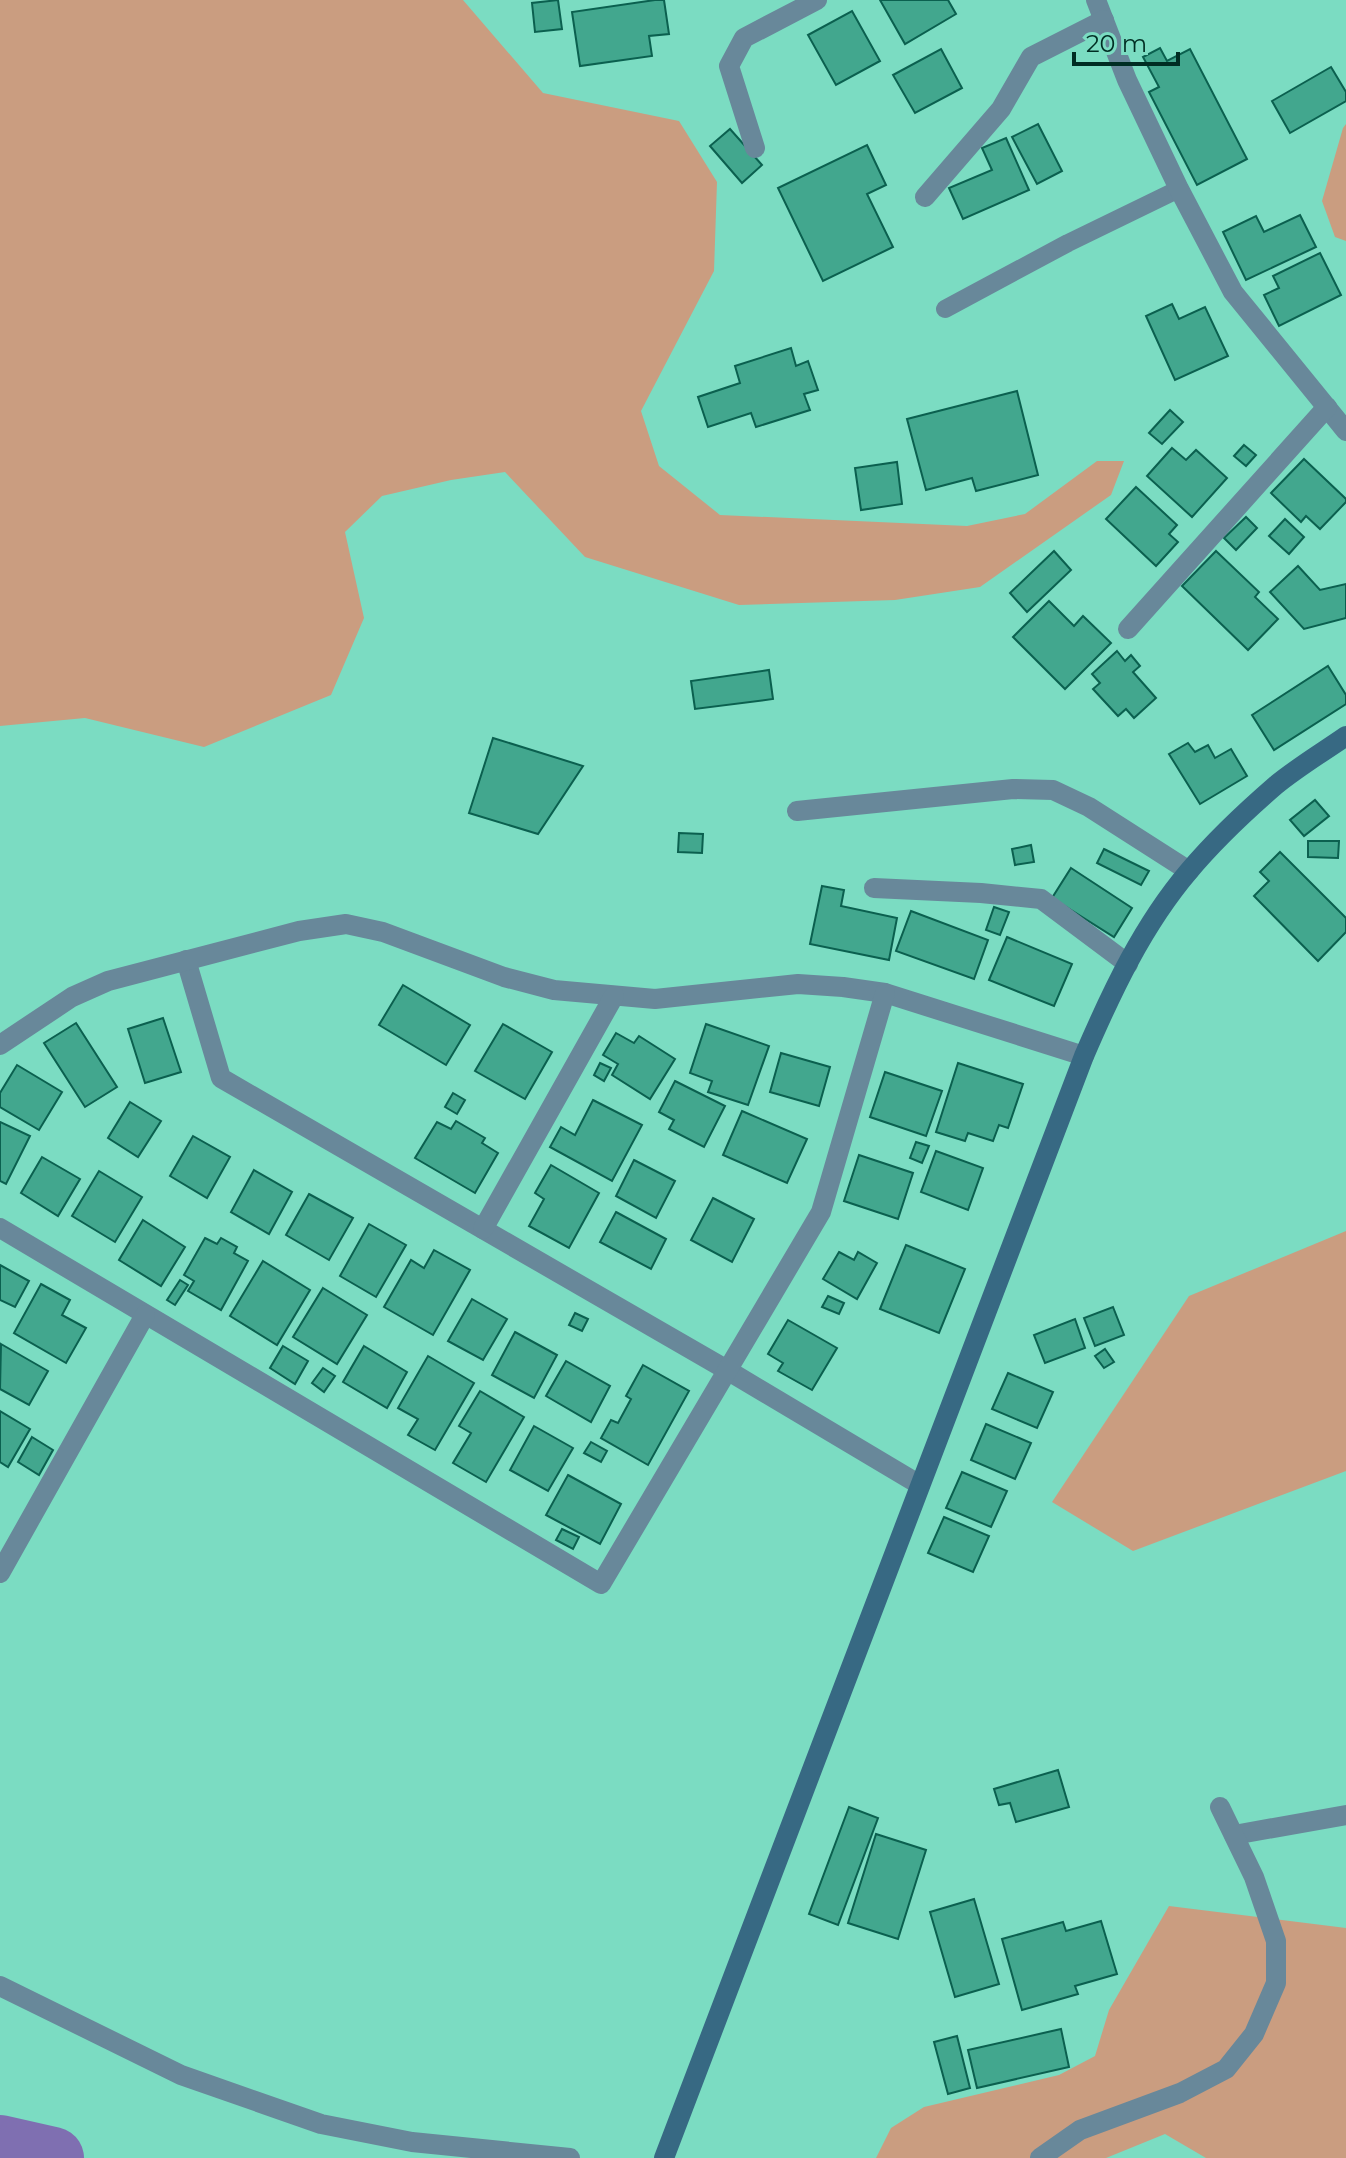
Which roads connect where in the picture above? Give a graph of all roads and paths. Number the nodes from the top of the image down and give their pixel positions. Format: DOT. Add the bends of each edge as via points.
graph roads {
  1 [pos="817,0"];
  2 [pos="1096,0"];
  3 [pos="1104,20"];
  4 [pos="755,148"];
  5 [pos="1179,189"];
  6 [pos="925,197"];
  7 [pos="945,309"];
  8 [pos="1327,407"];
  9 [pos="1346,431"];
  10 [pos="1128,629"];
  11 [pos="1346,736"];
  12 [pos="797,811"];
  13 [pos="1189,871"];
  14 [pos="874,888"];
  15 [pos="186,960"];
  16 [pos="1128,964"];
  17 [pos="885,993"];
  18 [pos="614,996"];
  19 [pos="0,1045"];
  20 [pos="1084,1056"];
  21 [pos="0,1228"];
  22 [pos="483,1229"];
  23 [pos="145,1315"];
  24 [pos="727,1370"];
  25 [pos="920,1485"];
  26 [pos="0,1573"];
  27 [pos="1220,1807"];
  28 [pos="1346,1815"];
  29 [pos="1234,1835"];
  30 [pos="0,1986"];
  31 [pos="570,2158"];
  32 [pos="664,2158"];
  33 [pos="1040,2158"];
  1 -- 4 [label="street" via="744,38 729,66"];
  2 -- 3 [label="street"];
  3 -- 5 [label="street"];
  3 -- 6 [label="street" via="1031,57 1001,109"];
  5 -- 7 [label="lane"];
  5 -- 8 [label="street" via="1233,292"];
  8 -- 9 [label="street"];
  8 -- 10 [label="street"];
  11 -- 13 [label="street" via="1278,784"];
  12 -- 13 [label="street" via="1013,789 1053,790"];
  13 -- 16 [label="street"];
  14 -- 16 [label="street" via="1041,899"];
  15 -- 18 [label="street" via="346,924 383,932 504,977 554,990"];
  15 -- 19 [label="street" via="108,981 72,997"];
  15 -- 22 [label="street" via="221,1078"];
  16 -- 20 [label="street"];
  17 -- 18 [label="street" via="798,984 655,999"];
  17 -- 20 [label="street"];
  17 -- 24 [label="street" via="821,1212"];
  18 -- 22 [label="street"];
  20 -- 25 [label="street"];
  21 -- 23 [label="street"];
  22 -- 24 [label="street"];
  23 -- 24 [label="street" via="601,1584"];
  23 -- 26 [label="street"];
  24 -- 25 [label="street"];
  25 -- 32 [label="street"];
  27 -- 29 [label="street"];
  28 -- 29 [label="street"];
  29 -- 33 [label="street" via="1276,1941 1276,1983 1254,2034 1226,2069 1180,2093 1080,2130"];
  30 -- 31 [label="street" via="181,2075 321,2124 412,2142"];
}
